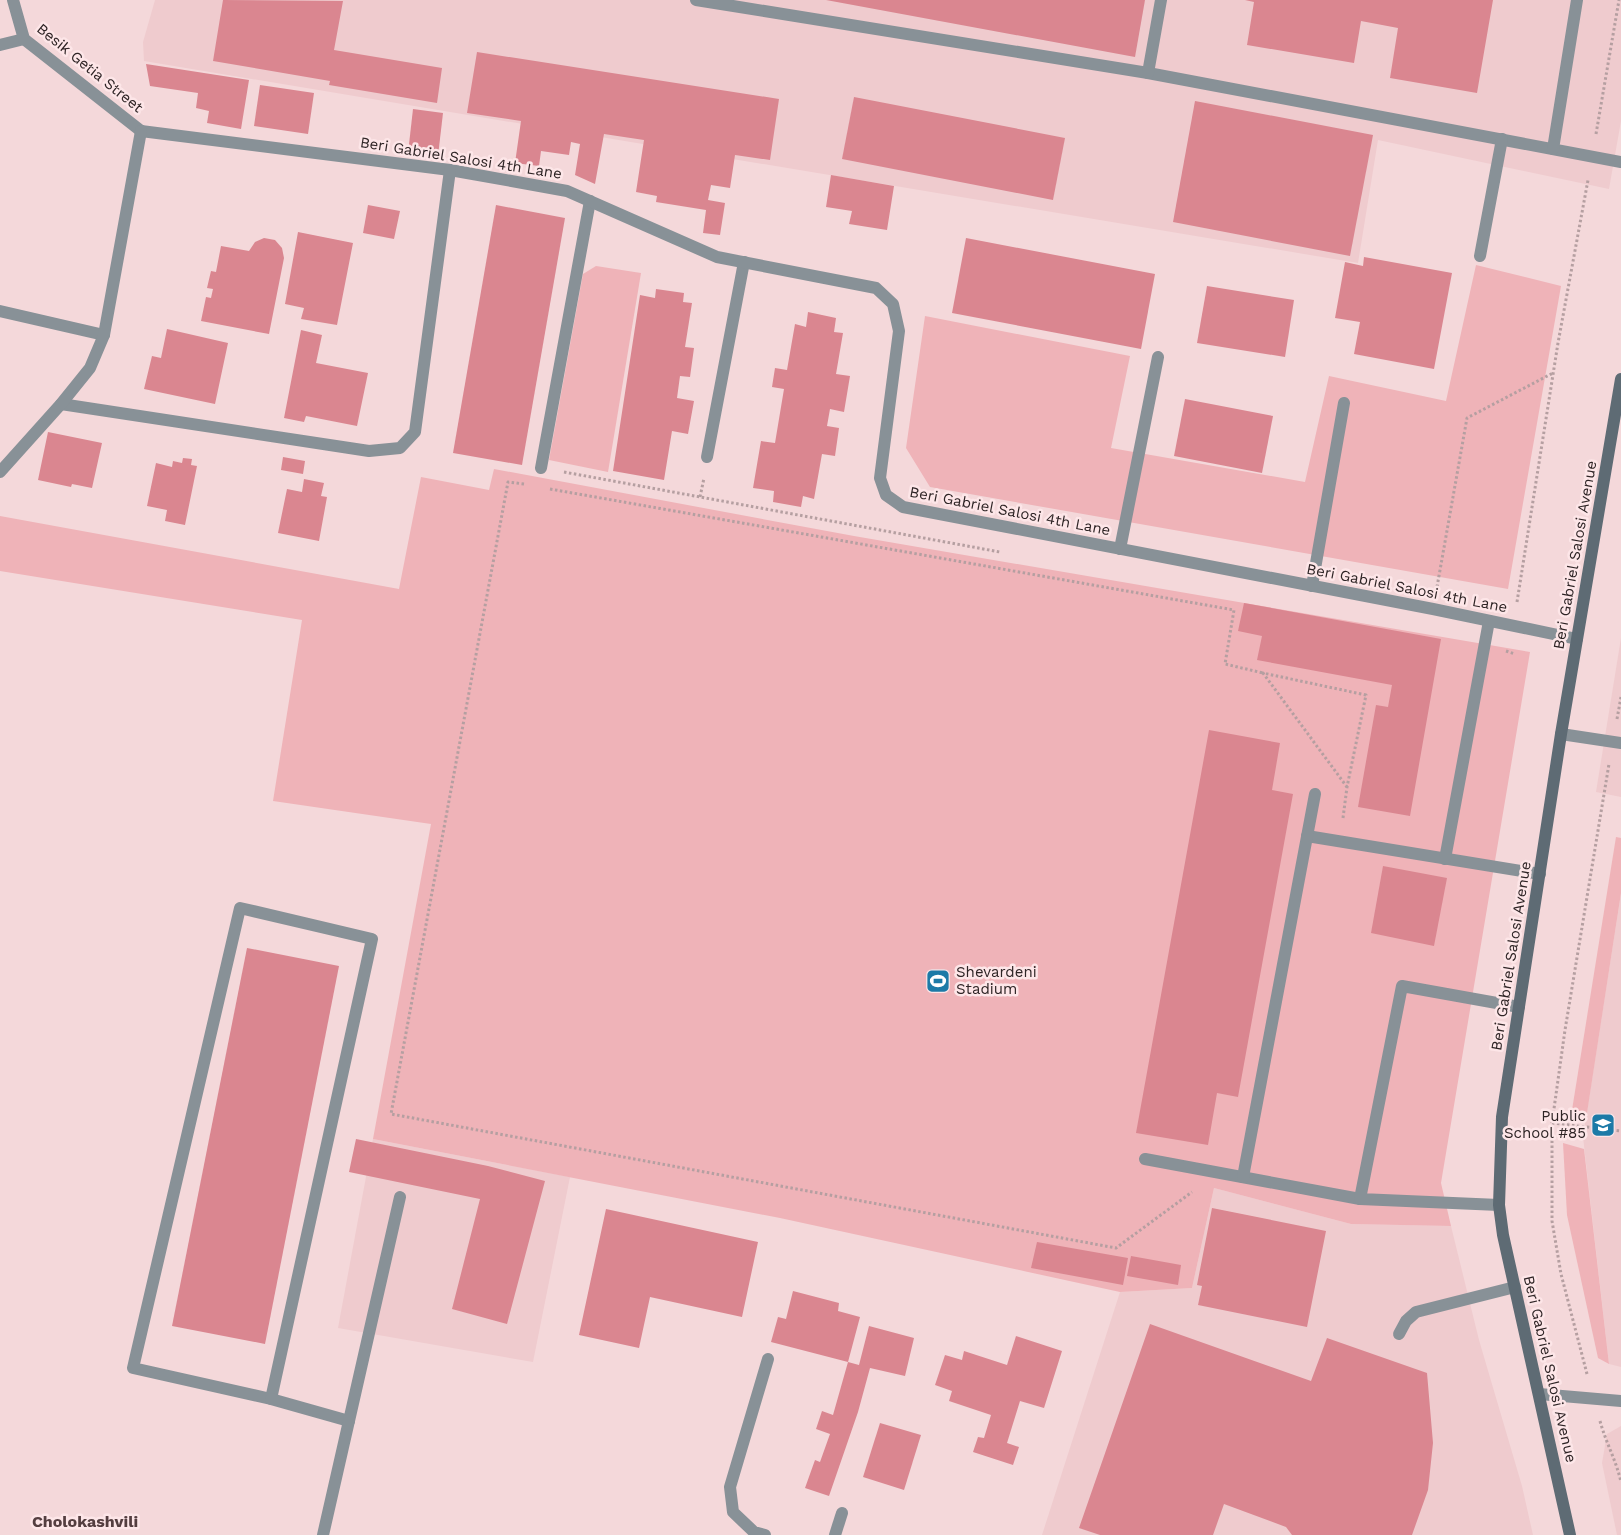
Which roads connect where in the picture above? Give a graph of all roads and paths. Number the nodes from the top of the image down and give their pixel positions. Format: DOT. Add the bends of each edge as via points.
graph roads {
  1 [pos="13,0"];
  2 [pos="696,0"];
  3 [pos="1161,0"];
  4 [pos="1578,0"];
  5 [pos="1618,0"];
  6 [pos="24,39"];
  7 [pos="0,45"];
  8 [pos="1148,73"];
  9 [pos="140,131"];
  10 [pos="1502,140"];
  11 [pos="1553,149"];
  12 [pos="1592,156"];
  13 [pos="1621,162"];
  14 [pos="450,170"];
  15 [pos="590,201"];
  16 [pos="1480,256"];
  17 [pos="744,262"];
  18 [pos="0,311"];
  19 [pos="104,335"];
  20 [pos="1158,357"];
  21 [pos="1553,373"];
  22 [pos="1621,379"];
  23 [pos="1344,403"];
  24 [pos="61,404"];
  25 [pos="707,457"];
  26 [pos="541,468"];
  27 [pos="0,472"];
  28 [pos="528,485"];
  29 [pos="548,488"];
  30 [pos="1120,549"];
  31 [pos="1312,586"];
  32 [pos="1517,603"];
  33 [pos="1433,610"];
  34 [pos="1489,621"];
  35 [pos="1577,639"];
  36 [pos="1262,673"];
  37 [pos="1621,697"];
  38 [pos="1561,734"];
  39 [pos="1617,742"];
  40 [pos="1347,787"];
  41 [pos="1315,794"];
  42 [pos="1307,836"];
  43 [pos="1339,842"];
  44 [pos="1445,859"];
  45 [pos="1540,874"];
  46 [pos="1519,1007"];
  47 [pos="1552,1123"];
  48 [pos="1621,1131"];
  49 [pos="1145,1159"];
  50 [pos="1218,1173"];
  51 [pos="1242,1177"];
  52 [pos="400,1197"];
  53 [pos="1360,1199"];
  54 [pos="1499,1205"];
  55 [pos="1515,1287"];
  56 [pos="1399,1334"];
  57 [pos="768,1358"];
  58 [pos="1539,1394"];
  59 [pos="271,1399"];
  60 [pos="1594,1399"];
  61 [pos="1621,1402"];
  62 [pos="349,1421"];
  63 [pos="1621,1482"];
  64 [pos="842,1513"];
  65 [pos="838,1534"];
  66 [pos="323,1535"];
  67 [pos="765,1535"];
  68 [pos="1570,1535"];
  1 -- 6 [label="street, Besik Getia Street"];
  2 -- 8 [label="street"];
  3 -- 8 [label="street"];
  4 -- 11 [label="street"];
  5 -- 12 [label="path"];
  6 -- 7 [label="street"];
  6 -- 9 [label="street, Besik Getia Street"];
  8 -- 10 [label="street"];
  9 -- 14 [label="street, Beri Gabriel Salosi 4th Lane"];
  9 -- 19 [label="street"];
  10 -- 11 [label="street"];
  10 -- 16 [label="street"];
  11 -- 12 [label="street"];
  12 -- 13 [label="street"];
  12 -- 21 [label="path"];
  14 -- 15 [label="street, Beri Gabriel Salosi 4th Lane" via="566,191"];
  14 -- 24 [label="street" via="415,432 400,448 369,451"];
  15 -- 17 [label="street, Beri Gabriel Salosi 4th Lane" via="717,257"];
  15 -- 26 [label="street"];
  17 -- 25 [label="street"];
  17 -- 30 [label="street, Beri Gabriel Salosi 4th Lane" via="876,288 893,304 899,332 880,478 886,495 903,507"];
  18 -- 19 [label="street"];
  19 -- 24 [label="street" via="90,368"];
  20 -- 30 [label="street"];
  21 -- 32 [label="path"];
  21 -- 33 [label="path" via="1467,418"];
  22 -- 35 [label="main road, Beri Gabriel Salosi Avenue"];
  23 -- 31 [label="street"];
  24 -- 27 [label="street"];
  28 -- 50 [label="path" via="508,482 391,1114 1116,1248"];
  29 -- 36 [label="path" via="1234,610 1225,664"];
  30 -- 31 [label="street, Beri Gabriel Salosi 4th Lane"];
  31 -- 33 [label="street, Beri Gabriel Salosi 4th Lane"];
  33 -- 34 [label="street, Beri Gabriel Salosi 4th Lane"];
  34 -- 35 [label="street, Beri Gabriel Salosi 4th Lane"];
  34 -- 44 [label="street"];
  35 -- 38 [label="main road, Beri Gabriel Salosi Avenue"];
  36 -- 40 [label="path"];
  36 -- 40 [label="path" via="1366,695"];
  37 -- 39 [label="path"];
  38 -- 39 [label="street"];
  38 -- 45 [label="main road, Beri Gabriel Salosi Avenue"];
  39 -- 47 [label="path" via="1565,1030"];
  40 -- 43 [label="path"];
  41 -- 42 [label="street"];
  42 -- 43 [label="street"];
  42 -- 51 [label="street"];
  43 -- 44 [label="street"];
  44 -- 45 [label="street"];
  45 -- 46 [label="main road, Beri Gabriel Salosi Avenue"];
  46 -- 53 [label="street" via="1402,986"];
  46 -- 54 [label="main road, Beri Gabriel Salosi Avenue" via="1502,1116"];
  47 -- 48 [label="path"];
  47 -- 60 [label="path" via="1552,1221 1561,1274"];
  49 -- 50 [label="street"];
  50 -- 51 [label="street"];
  51 -- 53 [label="street"];
  52 -- 62 [label="street"];
  53 -- 54 [label="street"];
  54 -- 55 [label="main road, Beri Gabriel Salosi Avenue"];
  55 -- 56 [label="street" via="1416,1312"];
  55 -- 58 [label="main road, Beri Gabriel Salosi Avenue"];
  57 -- 67 [label="street" via="730,1487 733,1512 754,1532"];
  58 -- 60 [label="street"];
  58 -- 68 [label="main road, Beri Gabriel Salosi Avenue"];
  59 -- 59 [label="street" via="133,1368 240,908 372,939"];
  59 -- 62 [label="street"];
  60 -- 61 [label="street"];
  60 -- 63 [label="path"];
  62 -- 66 [label="street"];
  64 -- 65 [label="street"];
}
